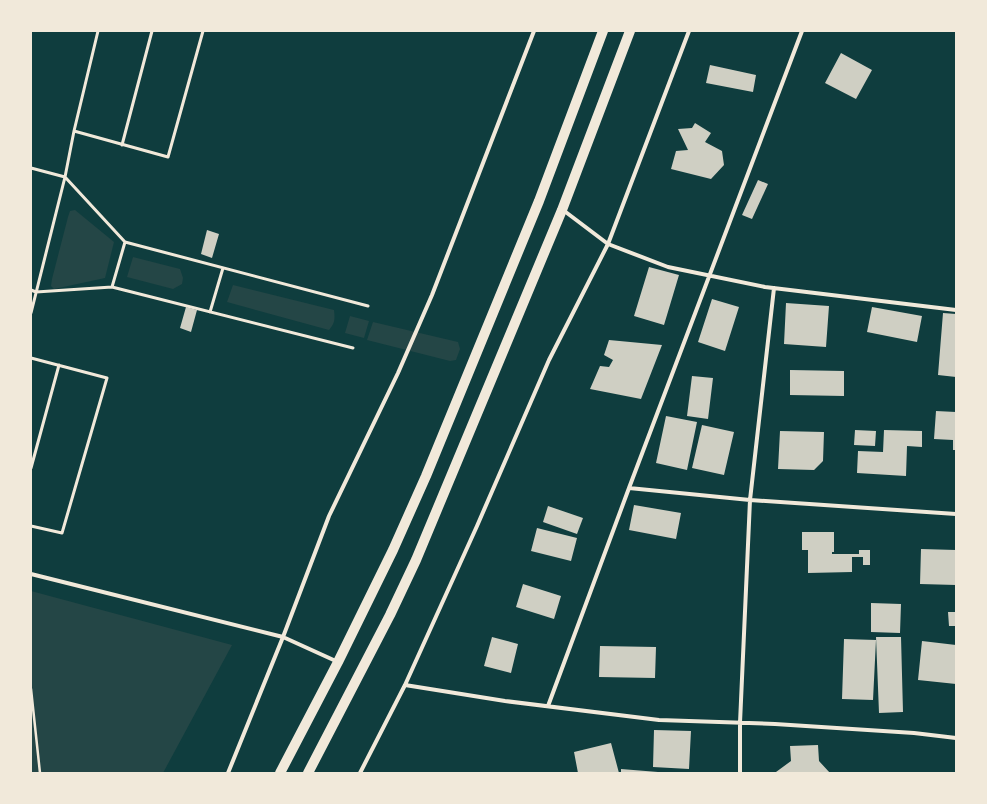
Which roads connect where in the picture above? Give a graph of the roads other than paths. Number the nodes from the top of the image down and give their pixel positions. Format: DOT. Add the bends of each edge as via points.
graph roads {
  1 [pos="98,31"];
  2 [pos="152,31"];
  3 [pos="203,31"];
  4 [pos="534,31"];
  5 [pos="603,31"];
  6 [pos="630,31"];
  7 [pos="689,31"];
  8 [pos="802,31"];
  9 [pos="74,131"];
  10 [pos="122,145"];
  11 [pos="31,168"];
  12 [pos="66,177"];
  13 [pos="562,210"];
  14 [pos="124,242"];
  15 [pos="608,244"];
  16 [pos="223,268"];
  17 [pos="709,276"];
  18 [pos="112,287"];
  19 [pos="774,288"];
  20 [pos="31,290"];
  21 [pos="36,292"];
  22 [pos="368,306"];
  23 [pos="956,310"];
  24 [pos="210,312"];
  25 [pos="31,313"];
  26 [pos="353,348"];
  27 [pos="31,358"];
  28 [pos="59,365"];
  29 [pos="31,468"];
  30 [pos="629,488"];
  31 [pos="750,500"];
  32 [pos="956,514"];
  33 [pos="31,526"];
  34 [pos="31,574"];
  35 [pos="283,636"];
  36 [pos="338,662"];
  37 [pos="405,685"];
  38 [pos="548,706"];
  39 [pos="740,723"];
  40 [pos="956,738"];
  41 [pos="228,773"];
  42 [pos="280,773"];
  43 [pos="308,773"];
  44 [pos="360,773"];
  45 [pos="740,773"];
  1 -- 9 [label="lane"];
  2 -- 10 [label="lane"];
  3 -- 10 [label="lane" via="168,157"];
  4 -- 35 [label="street" via="432,295 329,516"];
  5 -- 36 [label="main road" via="539,201 426,476"];
  6 -- 13 [label="main road"];
  7 -- 15 [label="street"];
  8 -- 17 [label="street"];
  9 -- 10 [label="lane"];
  9 -- 12 [label="lane"];
  11 -- 12 [label="lane"];
  12 -- 14 [label="lane"];
  12 -- 21 [label="lane"];
  13 -- 15 [label="street"];
  13 -- 43 [label="main road" via="416,560"];
  14 -- 16 [label="lane"];
  14 -- 18 [label="lane"];
  15 -- 17 [label="street" via="668,267"];
  15 -- 37 [label="street" via="549,360"];
  16 -- 22 [label="lane"];
  16 -- 24 [label="lane"];
  17 -- 19 [label="street"];
  17 -- 30 [label="street"];
  18 -- 21 [label="lane"];
  18 -- 24 [label="lane"];
  19 -- 23 [label="street"];
  19 -- 31 [label="street"];
  20 -- 21 [label="lane"];
  21 -- 25 [label="lane"];
  24 -- 26 [label="lane"];
  27 -- 28 [label="lane"];
  28 -- 29 [label="lane"];
  28 -- 33 [label="lane" via="107,378 62,533"];
  30 -- 31 [label="street"];
  30 -- 38 [label="street"];
  31 -- 32 [label="street"];
  31 -- 39 [label="street"];
  34 -- 35 [label="street"];
  35 -- 36 [label="street"];
  35 -- 41 [label="street"];
  36 -- 42 [label="main road"];
  37 -- 38 [label="street"];
  37 -- 44 [label="street"];
  38 -- 39 [label="street" via="659,720"];
  39 -- 40 [label="street" via="914,733"];
  39 -- 45 [label="street"];
}
